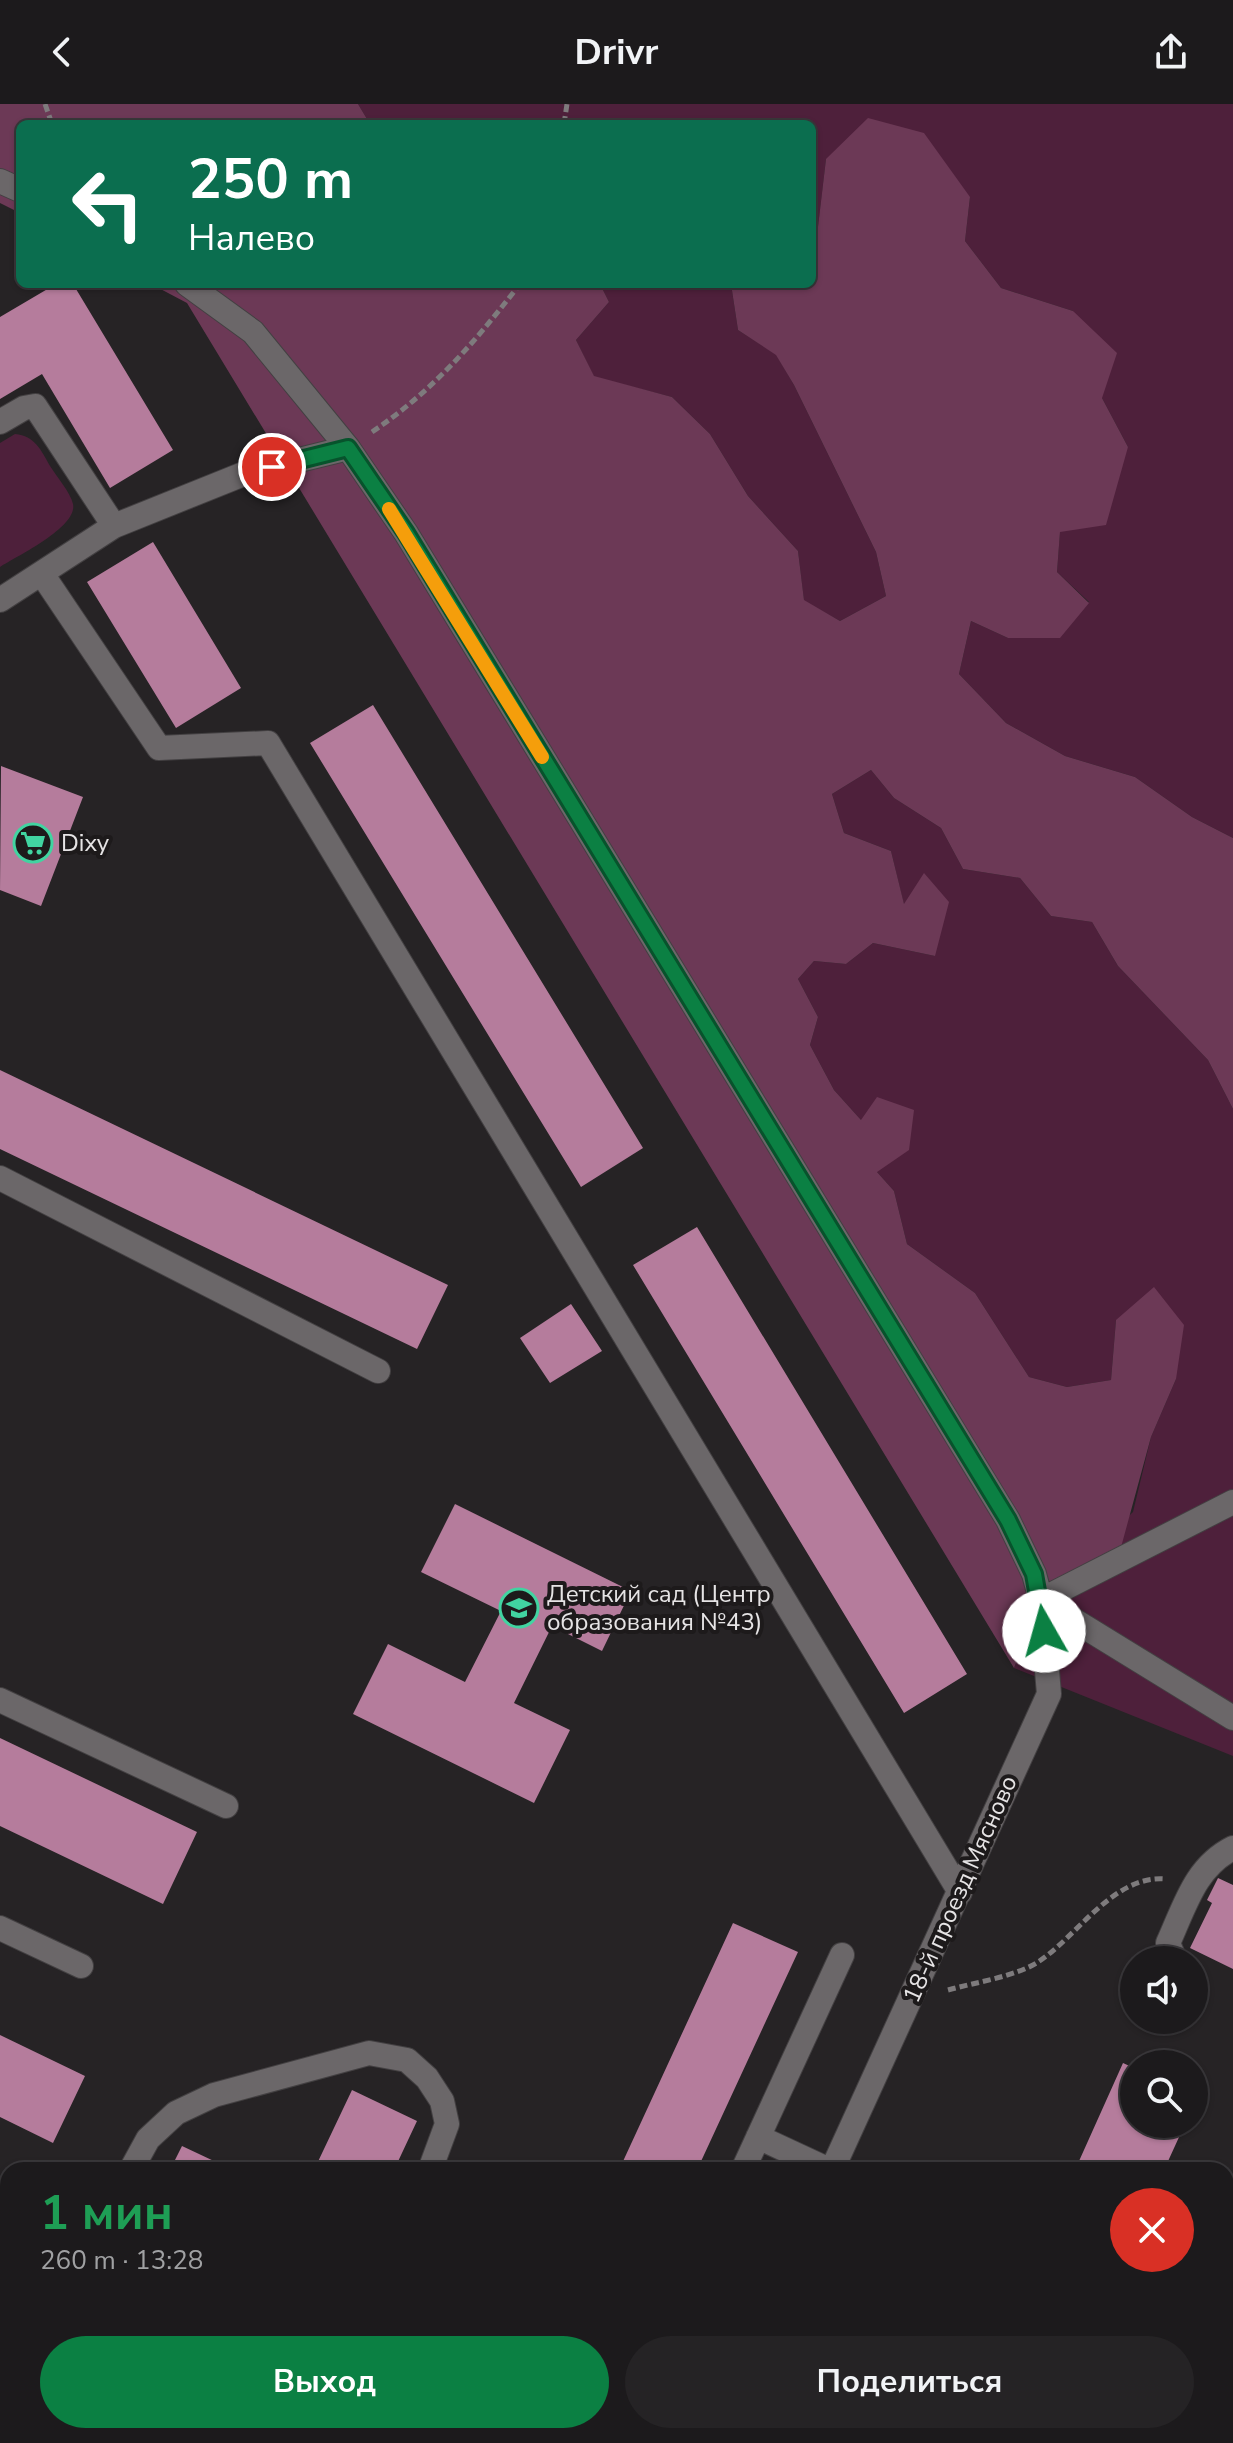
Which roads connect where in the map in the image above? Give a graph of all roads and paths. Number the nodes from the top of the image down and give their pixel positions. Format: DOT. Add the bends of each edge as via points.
graph roads {
  1 [pos="192,288"];
  2 [pos="517,288"];
  3 [pos="0,422"];
  4 [pos="348,448"];
  5 [pos="114,526"];
  6 [pos="42,574"];
  7 [pos="0,600"];
  8 [pos="0,1178"];
  9 [pos="378,1371"];
  10 [pos="1233,1502"];
  11 [pos="1041,1600"];
  12 [pos="0,1700"];
  13 [pos="1233,1718"];
  14 [pos="226,1806"];
  15 [pos="1233,1848"];
  16 [pos="1193,1887"];
  17 [pos="960,1892"];
  18 [pos="0,1928"];
  19 [pos="1169,1946"];
  20 [pos="842,1955"];
  21 [pos="81,1966"];
  22 [pos="909,2002"];
  23 [pos="758,2137"];
  24 [pos="134,2162"];
  25 [pos="433,2162"];
  26 [pos="747,2162"];
  27 [pos="813,2162"];
  28 [pos="835,2162"];
  1 -- 4 [label="street, 18-й проезд Мясново" via="253,332"];
  2 -- 4 [label="path" via="468,351 415,404"];
  3 -- 5 [label="street" via="35,406 44,414"];
  4 -- 5 [label="street" via="246,473"];
  4 -- 11 [label="street, 18-й проезд Мясново" via="406,533 1008,1520"];
  5 -- 6 [label="street"];
  6 -- 7 [label="street"];
  6 -- 17 [label="street" via="159,748 268,743"];
  8 -- 9 [label="street"];
  10 -- 11 [label="street"];
  11 -- 13 [label="street"];
  11 -- 17 [label="street, 18-й проезд Мясново" via="1049,1694"];
  12 -- 14 [label="street"];
  15 -- 16 [label="street" via="1212,1859"];
  16 -- 19 [label="street"];
  16 -- 22 [label="path" via="1175,1879 1139,1882 1120,1892 1036,1964"];
  17 -- 22 [label="street, 18-й проезд Мясново"];
  18 -- 21 [label="street"];
  20 -- 23 [label="street"];
  22 -- 28 [label="street, 18-й проезд Мясново"];
  23 -- 26 [label="street"];
  23 -- 27 [label="street"];
  24 -- 25 [label="street" via="148,2139 176,2113 214,2095 369,2053 407,2060 442,2101 447,2124"];
}
